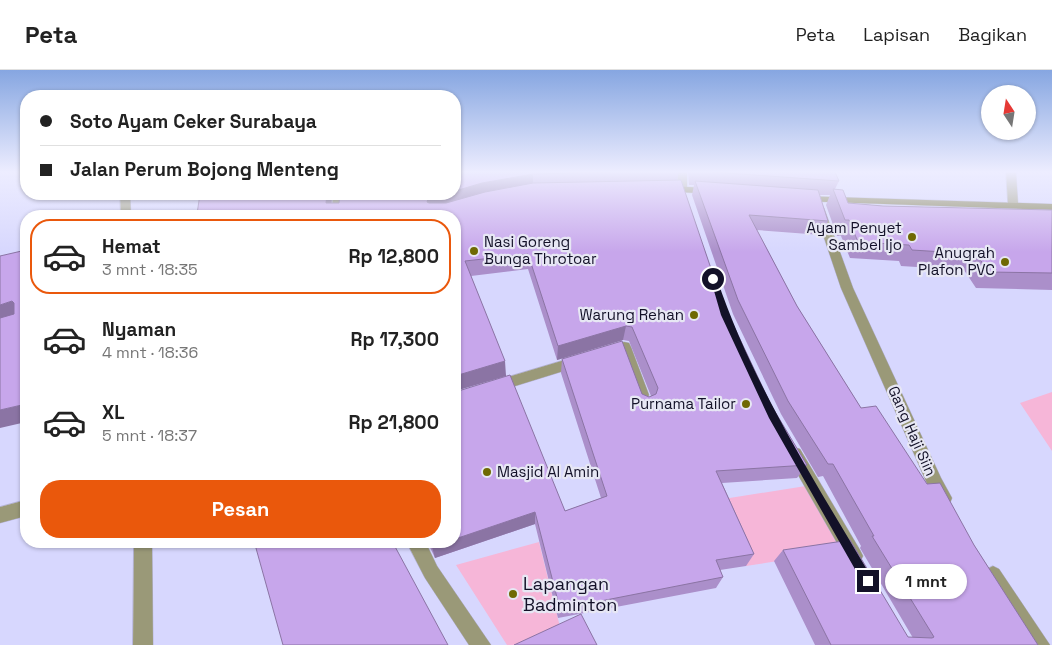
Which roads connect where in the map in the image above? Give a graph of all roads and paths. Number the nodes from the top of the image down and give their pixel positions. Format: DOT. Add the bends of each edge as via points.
graph roads {
  1 [pos="686,199"];
  2 [pos="800,199"];
  3 [pos="1013,199"];
  4 [pos="817,200"];
  5 [pos="1013,204"];
  6 [pos="689,206"];
  7 [pos="1052,206"];
  8 [pos="483,390"];
  9 [pos="645,403"];
  10 [pos="788,443"];
  11 [pos="950,508"];
  12 [pos="20,510"];
  13 [pos="0,515"];
  14 [pos="143,548"];
  15 [pos="419,548"];
  16 [pos="859,565"];
  17 [pos="986,565"];
  18 [pos="144,645"];
  19 [pos="481,645"];
  20 [pos="1040,645"];
  1 -- 6 [label="street"];
  2 -- 4 [label="main road"];
  3 -- 5 [label="street"];
  4 -- 5 [label="main road"];
  4 -- 11 [label="street, Gang Haji Siin" via="847,288 935,483"];
  5 -- 7 [label="main road"];
  8 -- 9 [label="street" via="624,346"];
  10 -- 16 [label="street"];
  12 -- 13 [label="street"];
  14 -- 18 [label="street"];
  15 -- 19 [label="street"];
  17 -- 20 [label="street"];
}
